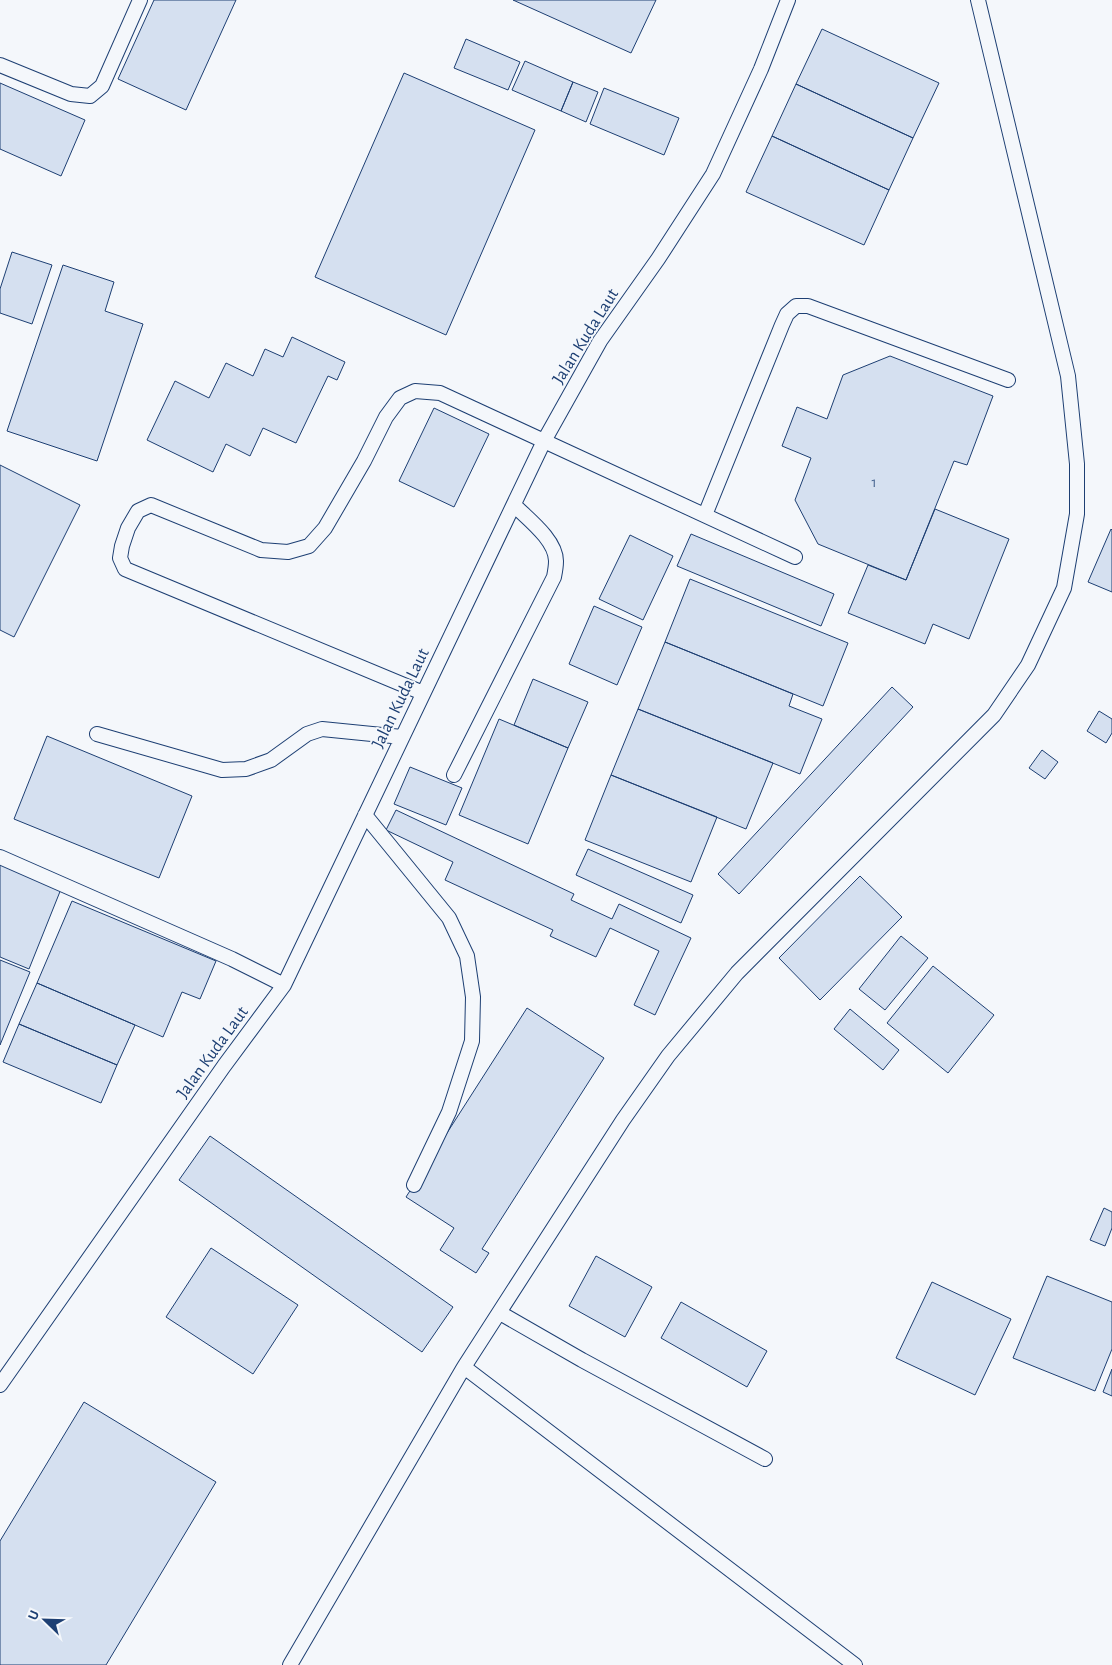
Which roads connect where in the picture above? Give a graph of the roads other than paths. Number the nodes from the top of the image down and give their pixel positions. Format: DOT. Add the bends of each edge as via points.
graph roads {
  1 [pos="140,0"];
  2 [pos="788,0"];
  3 [pos="978,0"];
  4 [pos="0,64"];
  5 [pos="1008,380"];
  6 [pos="544,441"];
  7 [pos="514,505"];
  8 [pos="705,515"];
  9 [pos="795,557"];
  10 [pos="423,693"];
  11 [pos="98,734"];
  12 [pos="402,737"];
  13 [pos="454,775"];
  14 [pos="365,815"];
  15 [pos="0,857"];
  16 [pos="284,985"];
  17 [pos="414,1185"];
  18 [pos="500,1313"];
  19 [pos="464,1367"];
  20 [pos="0,1385"];
  21 [pos="764,1459"];
  22 [pos="290,1665"];
  23 [pos="854,1665"];
  1 -- 4 [label="lane" via="102,86 90,96 71,94"];
  2 -- 6 [label="lane, Jalan Kuda Laut" via="761,69 713,174 600,341"];
  3 -- 18 [label="lane" via="1068,376 1077,464 1077,514 1064,588 1028,666 994,715 737,973 668,1056 623,1120"];
  5 -- 8 [label="lane" via="808,306 796,306 786,314"];
  6 -- 7 [label="lane, Jalan Kuda Laut"];
  6 -- 8 [label="lane"];
  6 -- 10 [label="lane" via="440,393 414,391 400,398 386,417 325,528 309,546 288,552 261,550 151,505 138,511 128,528 120,558 124,569"];
  7 -- 10 [label="lane, Jalan Kuda Laut"];
  7 -- 13 [label="lane" via="550,542 556,561 554,577"];
  8 -- 9 [label="lane"];
  10 -- 12 [label="lane, Jalan Kuda Laut"];
  11 -- 12 [label="lane" via="222,770 246,769 271,760 307,734 322,729"];
  12 -- 14 [label="lane, Jalan Kuda Laut"];
  14 -- 16 [label="lane, Jalan Kuda Laut"];
  14 -- 17 [label="lane" via="450,918 467,956 473,997 472,1041 450,1112"];
  15 -- 16 [label="lane"];
  16 -- 20 [label="lane, Jalan Kuda Laut"];
  18 -- 19 [label="lane"];
  18 -- 21 [label="lane"];
  19 -- 22 [label="lane"];
  19 -- 23 [label="lane"];
}
